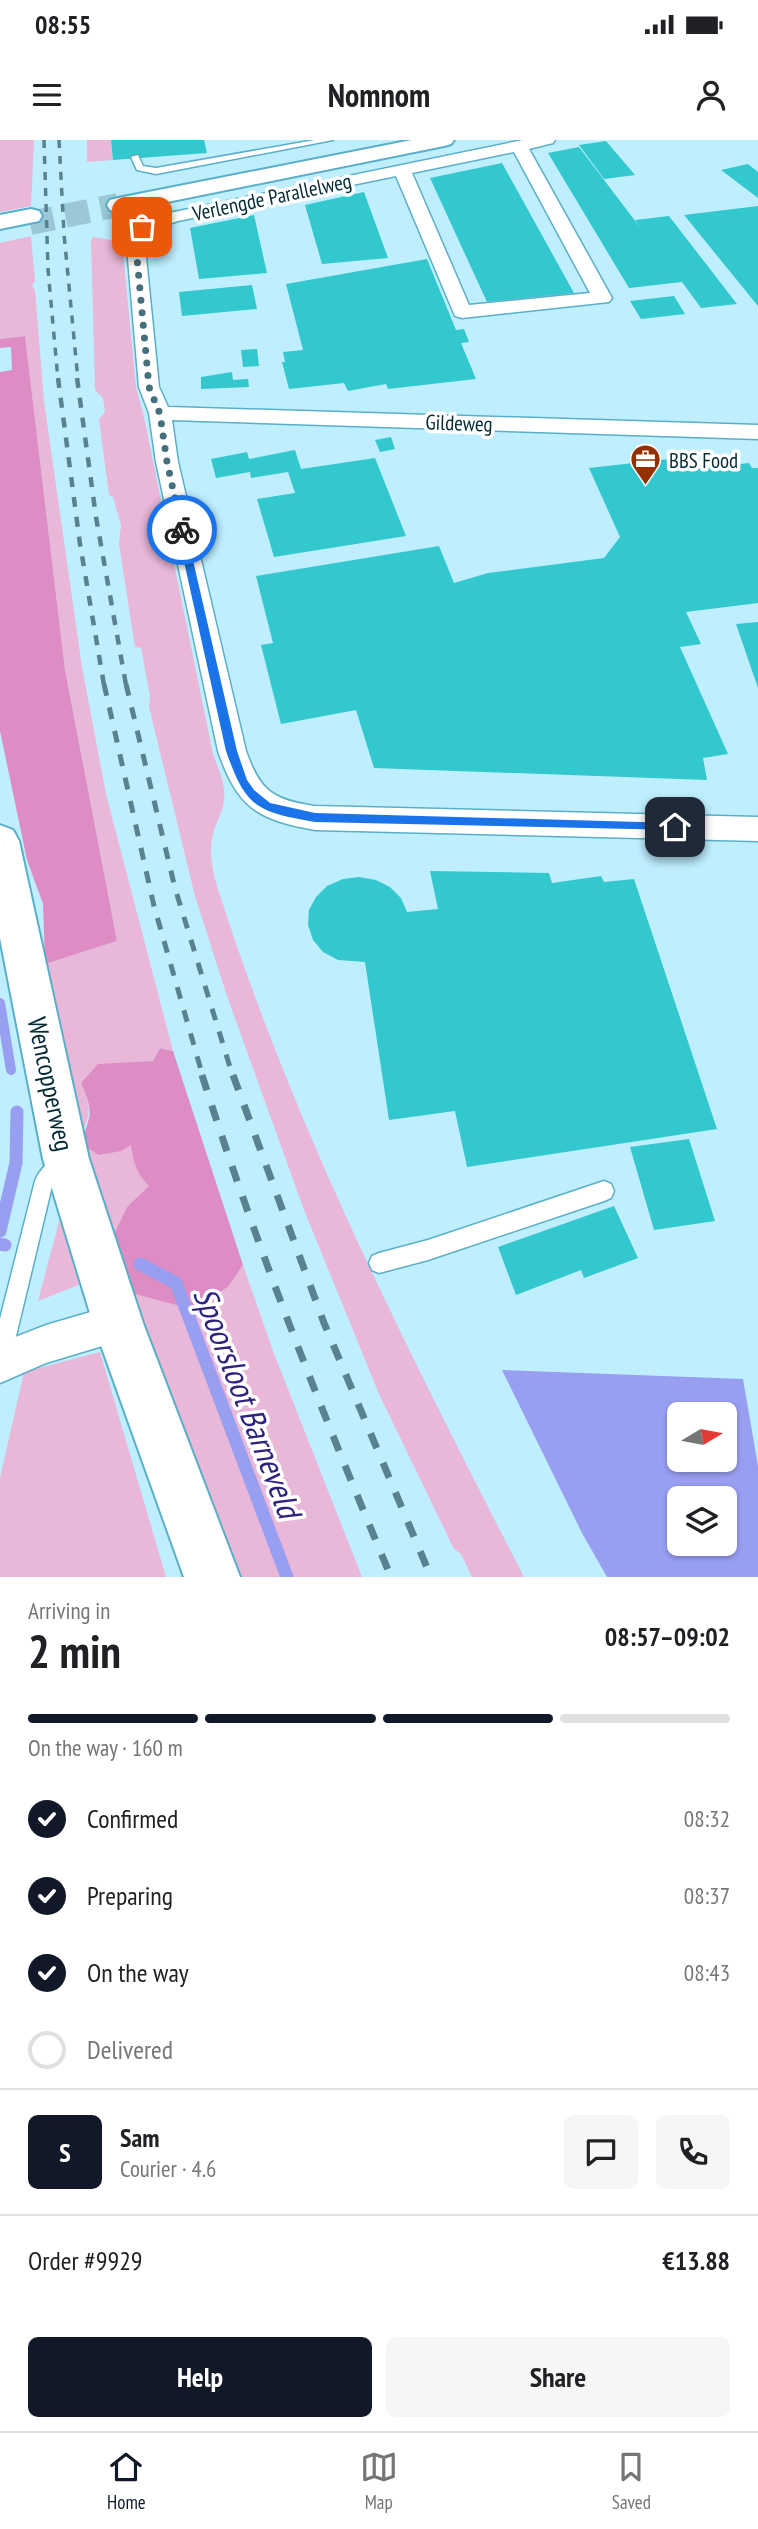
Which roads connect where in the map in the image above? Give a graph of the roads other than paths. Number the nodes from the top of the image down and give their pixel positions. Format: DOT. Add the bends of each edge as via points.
graph roads {
  1 [pos="329,140"];
  2 [pos="412,140"];
  3 [pos="443,140"];
  4 [pos="547,140"];
  5 [pos="519,146"];
  6 [pos="135,158"];
  7 [pos="402,170"];
  8 [pos="0,222"];
  9 [pos="0,229"];
  10 [pos="160,414"];
  11 [pos="758,432"];
  12 [pos="758,830"];
  13 [pos="0,841"];
  14 [pos="66,1159"];
  15 [pos="604,1191"];
  16 [pos="379,1263"];
  17 [pos="118,1323"];
  18 [pos="0,1362"];
  19 [pos="212,1577"];
  1 -- 6 [label="lane" via="156,172 140,168"];
  2 -- 3 [label="main road" via="117,202"];
  4 -- 5 [label="street, Verlengde Parallelweg"];
  5 -- 7 [label="street, Verlengde Parallelweg"];
  5 -- 7 [label="street" via="602,298 462,312"];
  7 -- 10 [label="street, Verlengde Parallelweg" via="174,217 137,232 149,387"];
  8 -- 9 [label="main road" via="31,219"];
  10 -- 11 [label="street, Gildeweg"];
  10 -- 12 [label="street" via="232,751 242,781 259,802 277,811 315,818"];
  13 -- 14 [label="main road, Wencopperweg"];
  14 -- 17 [label="main road, Wencopperweg"];
  14 -- 18 [label="lane" via="44,1181"];
  15 -- 16 [label="lane"];
  17 -- 18 [label="street"];
  17 -- 19 [label="main road, Wencopperweg"];
}
